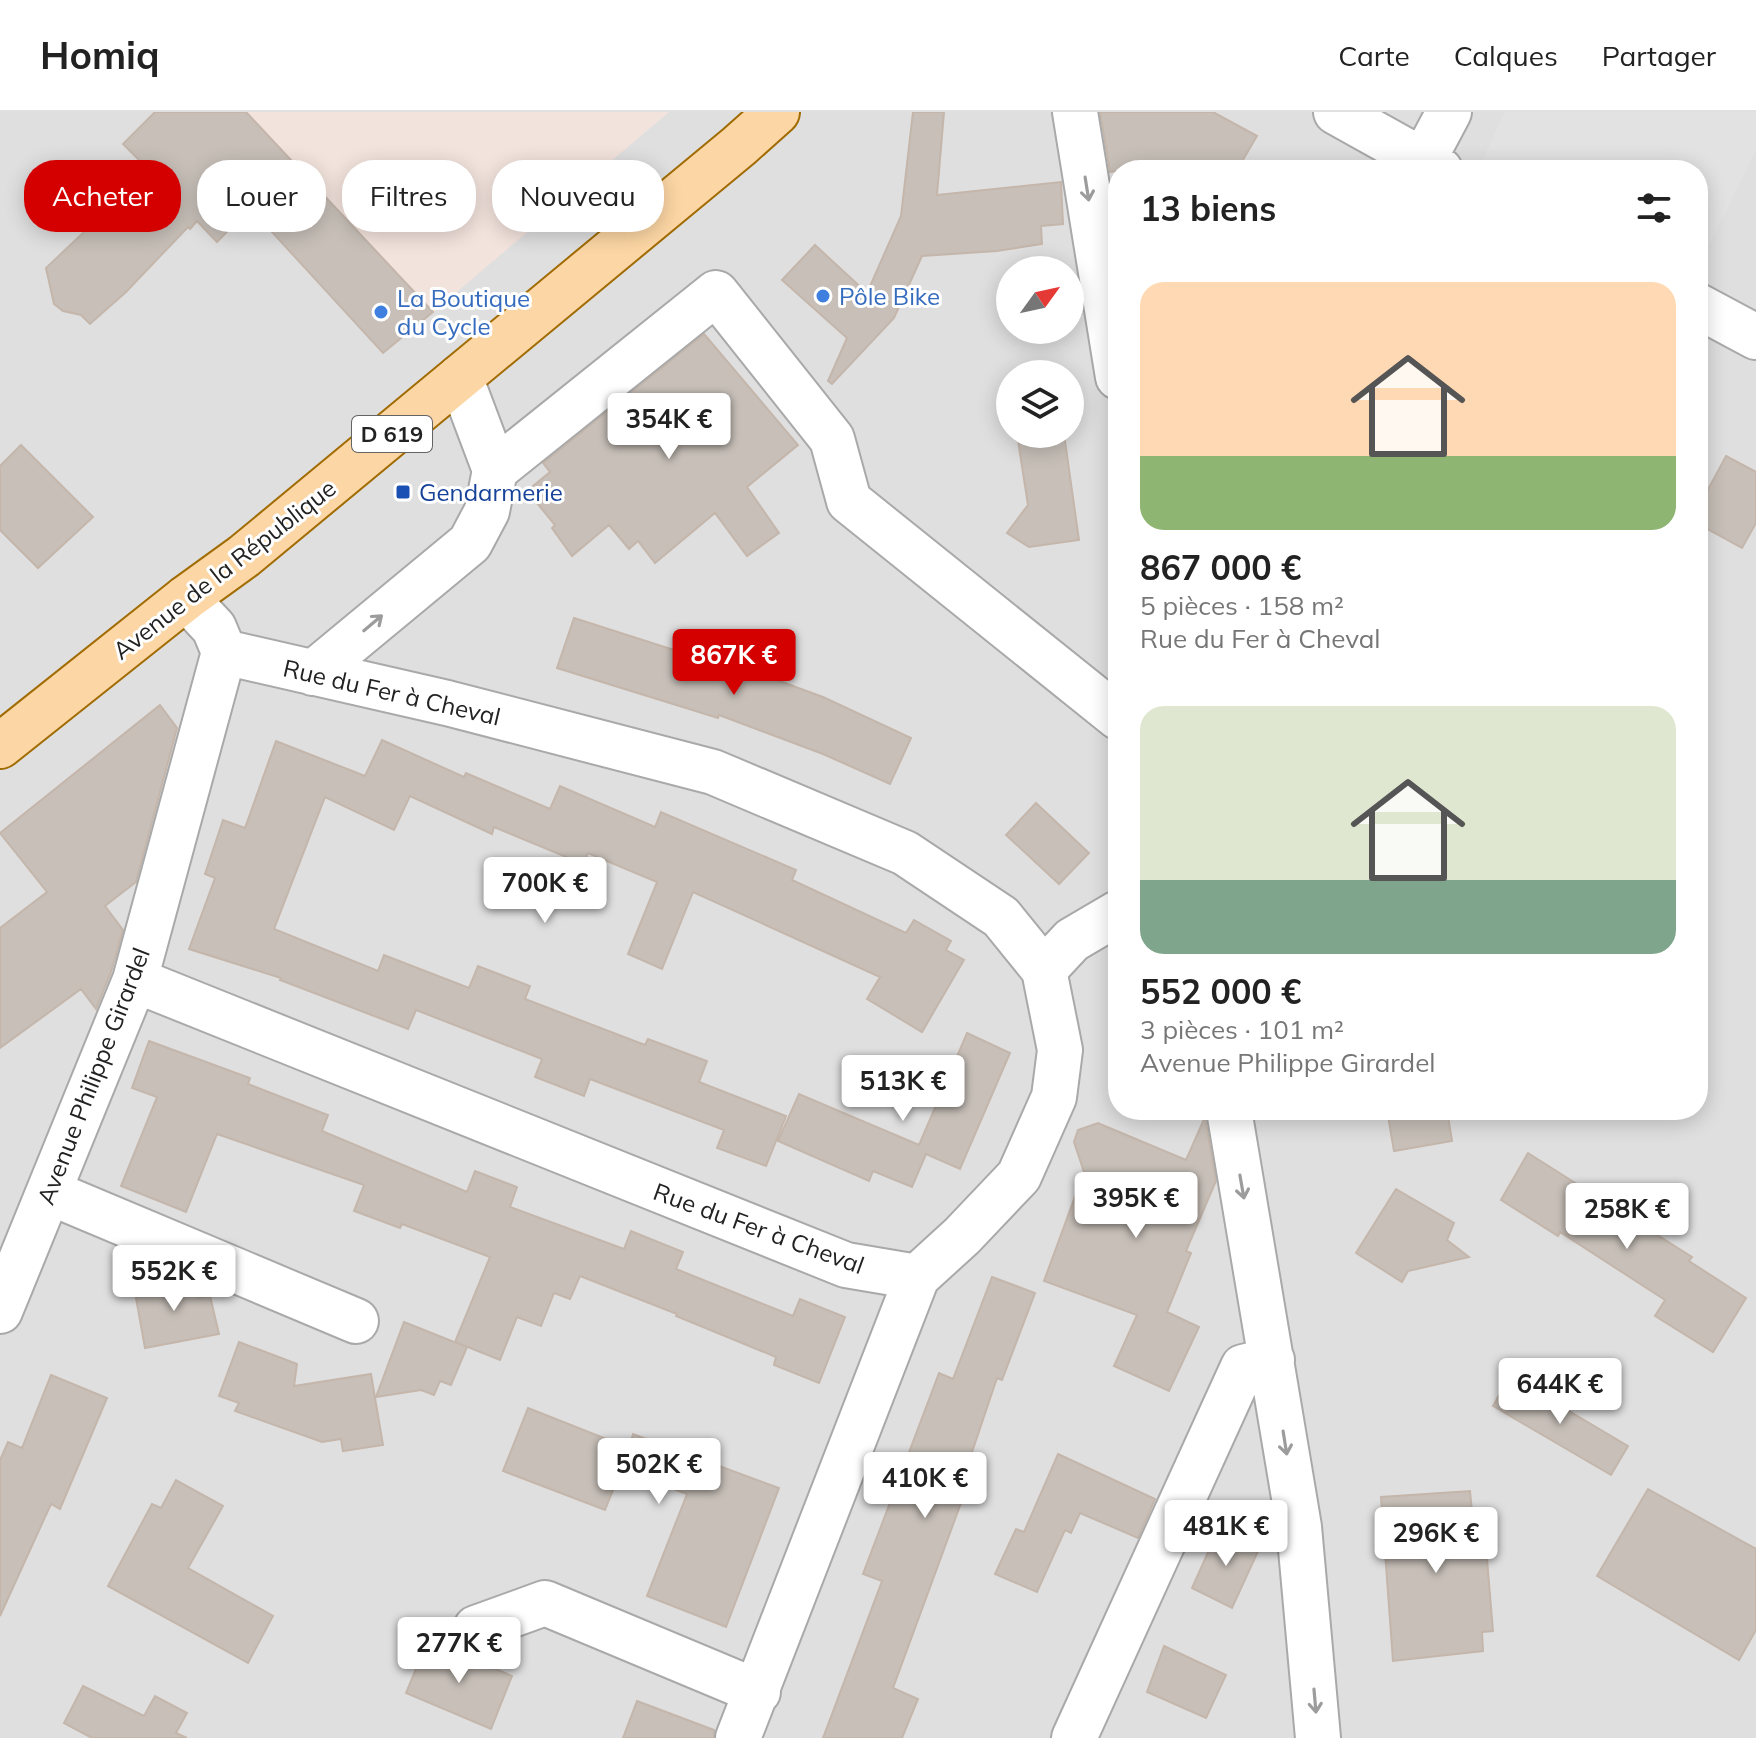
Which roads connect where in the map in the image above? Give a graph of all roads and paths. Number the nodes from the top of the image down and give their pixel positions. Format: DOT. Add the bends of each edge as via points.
graph roads {
  1 [pos="777,112"];
  2 [pos="1075,112"];
  3 [pos="1336,112"];
  4 [pos="1449,112"];
  5 [pos="1421,160"];
  6 [pos="1434,160"];
  7 [pos="1708,311"];
  8 [pos="1108,315"];
  9 [pos="1756,337"];
  10 [pos="460,377"];
  11 [pos="495,470"];
  12 [pos="186,598"];
  13 [pos="224,652"];
  14 [pos="313,673"];
  15 [pos="1108,709"];
  16 [pos="7,728"];
  17 [pos="1108,919"];
  18 [pos="1044,970"];
  19 [pos="135,980"];
  20 [pos="1231,1120"];
  21 [pos="49,1192"];
  22 [pos="917,1277"];
  23 [pos="0,1311"];
  24 [pos="356,1321"];
  25 [pos="1272,1360"];
  26 [pos="476,1628"];
  27 [pos="758,1692"];
  28 [pos="738,1738"];
  29 [pos="1074,1738"];
  30 [pos="1318,1738"];
  1 -- 10 [label="main road, Avenue de la République / D 619"];
  2 -- 8 [label="street, one-way"];
  3 -- 5 [label="street"];
  4 -- 6 [label="street"];
  7 -- 9 [label="street"];
  10 -- 11 [label="street"];
  10 -- 12 [label="main road, Avenue de la République / D 619"];
  14 -- 11 [label="street, one-way" via="470,543 487,511"];
  11 -- 15 [label="street" via="716,293 832,439 849,501"];
  12 -- 13 [label="street" via="214,628"];
  12 -- 16 [label="main road, Avenue de la République / D 619"];
  13 -- 14 [label="street, Rue du Fer à Cheval"];
  13 -- 19 [label="street, Avenue Philippe Girardel"];
  14 -- 18 [label="street, Rue du Fer à Cheval" via="713,772 905,853 1001,917"];
  17 -- 18 [label="street" via="1072,940"];
  18 -- 22 [label="street, Rue du Fer à Cheval" via="1060,1050 1054,1097 1019,1176"];
  19 -- 21 [label="street, Avenue Philippe Girardel"];
  19 -- 22 [label="street, Rue du Fer à Cheval" via="846,1265"];
  20 -- 25 [label="street, one-way"];
  21 -- 23 [label="street, Avenue Philippe Girardel"];
  21 -- 24 [label="street"];
  22 -- 27 [label="street"];
  25 -- 29 [label="street" via="1243,1367"];
  25 -- 30 [label="street, one-way" via="1299,1527"];
  26 -- 27 [label="street" via="545,1603"];
  27 -- 28 [label="street"];
}
